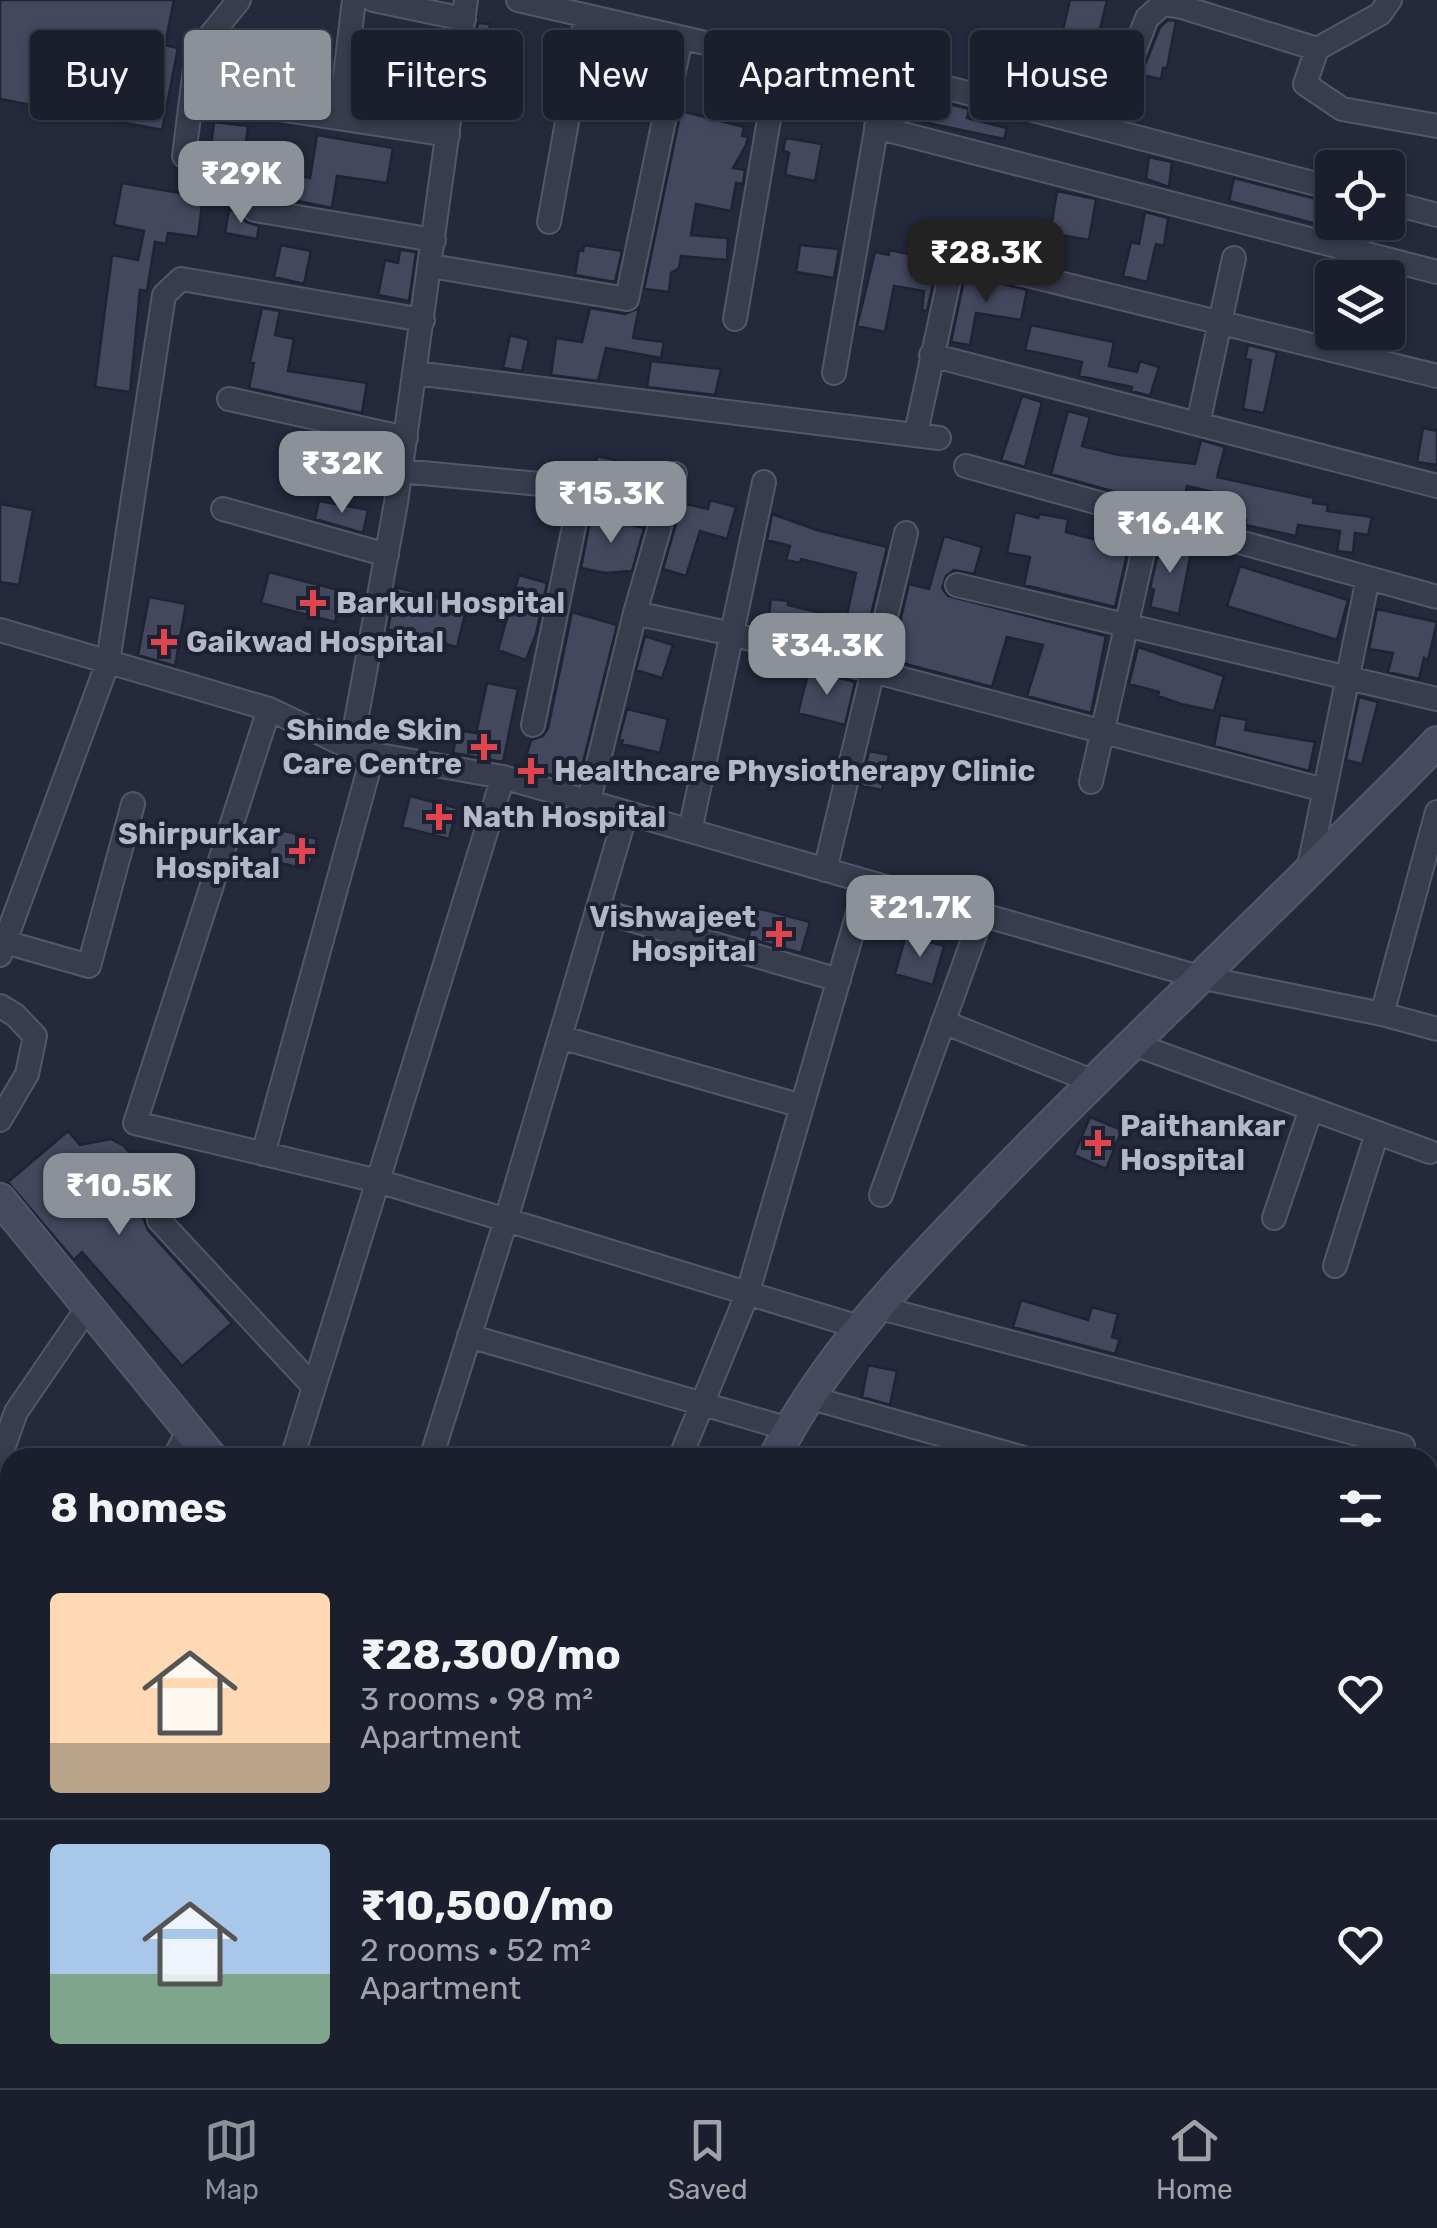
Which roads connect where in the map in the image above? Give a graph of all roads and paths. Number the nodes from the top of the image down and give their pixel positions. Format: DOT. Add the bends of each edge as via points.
graph roads {
  1 [pos="239,0"];
  2 [pos="354,0"];
  3 [pos="373,0"];
  4 [pos="518,0"];
  5 [pos="1390,0"];
  6 [pos="465,9"];
  7 [pos="586,17"];
  8 [pos="645,30"];
  9 [pos="1142,30"];
  10 [pos="1316,49"];
  11 [pos="950,88"];
  12 [pos="331,117"];
  13 [pos="340,118"];
  14 [pos="664,120"];
  15 [pos="769,120"];
  16 [pos="877,120"];
  17 [pos="1437,126"];
  18 [pos="876,127"];
  19 [pos="448,135"];
  20 [pos="184,156"];
  21 [pos="1315,184"];
  22 [pos="1405,207"];
  23 [pos="256,210"];
  24 [pos="1437,215"];
  25 [pos="549,222"];
  26 [pos="434,240"];
  27 [pos="1234,258"];
  28 [pos="430,266"];
  29 [pos="1437,272"];
  30 [pos="736,318"];
  31 [pos="423,320"];
  32 [pos="1220,322"];
  33 [pos="931,355"];
  34 [pos="415,373"];
  35 [pos="834,374"];
  36 [pos="1437,376"];
  37 [pos="230,399"];
  38 [pos="1198,424"];
  39 [pos="406,438"];
  40 [pos="966,466"];
  41 [pos="401,471"];
  42 [pos="675,474"];
  43 [pos="764,482"];
  44 [pos="1437,486"];
  45 [pos="224,510"];
  46 [pos="906,533"];
  47 [pos="1144,548"];
  48 [pos="387,556"];
  49 [pos="1368,578"];
  50 [pos="958,585"];
  51 [pos="1437,597"];
  52 [pos="635,612"];
  53 [pos="1127,625"];
  54 [pos="0,630"];
  55 [pos="732,634"];
  56 [pos="108,662"];
  57 [pos="873,671"];
  58 [pos="1348,678"];
  59 [pos="1437,699"];
  60 [pos="269,709"];
  61 [pos="532,725"];
  62 [pos="1102,731"];
  63 [pos="1437,742"];
  64 [pos="362,751"];
  65 [pos="503,778"];
  66 [pos="1091,782"];
  67 [pos="1324,790"];
  68 [pos="590,800"];
  69 [pos="134,804"];
  70 [pos="1437,812"];
  71 [pos="626,813"];
  72 [pos="690,832"];
  73 [pos="825,870"];
  74 [pos="1308,872"];
  75 [pos="1428,873"];
  76 [pos="867,882"];
  77 [pos="597,910"];
  78 [pos="982,915"];
  79 [pos="3,948"];
  80 [pos="1199,977"];
  81 [pos="839,980"];
  82 [pos="0,1006"];
  83 [pos="1382,1014"];
  84 [pos="943,1022"];
  85 [pos="1437,1029"];
  86 [pos="560,1037"];
  87 [pos="1131,1043"];
  88 [pos="1092,1080"];
  89 [pos="802,1106"];
  90 [pos="1312,1108"];
  91 [pos="0,1120"];
  92 [pos="1377,1132"];
  93 [pos="1430,1152"];
  94 [pos="264,1154"];
  95 [pos="378,1182"];
  96 [pos="880,1195"];
  97 [pos="0,1199"];
  98 [pos="1274,1218"];
  99 [pos="159,1220"];
  100 [pos="506,1220"];
  101 [pos="1335,1266"];
  102 [pos="748,1292"];
  103 [pos="88,1307"];
  104 [pos="868,1317"];
  105 [pos="469,1336"];
  106 [pos="314,1387"];
  107 [pos="808,1397"];
  108 [pos="702,1403"];
  109 [pos="8,1410"];
  110 [pos="789,1428"];
  111 [pos="189,1430"];
  112 [pos="1403,1446"];
  113 [pos="2,1448"];
  114 [pos="179,1448"];
  115 [pos="204,1448"];
  116 [pos="295,1448"];
  117 [pos="433,1448"];
  118 [pos="684,1448"];
  119 [pos="779,1448"];
  120 [pos="989,1448"];
  1 -- 20 [label="street" via="197,52"];
  2 -- 13 [label="street"];
  3 -- 6 [label="street"];
  4 -- 7 [label="street"];
  5 -- 10 [label="street" via="1380,14"];
  6 -- 19 [label="street"];
  7 -- 8 [label="street"];
  7 -- 25 [label="street"];
  9 -- 10 [label="street" via="1163,4"];
  10 -- 17 [label="street" via="1306,84 1342,109"];
  11 -- 21 [label="street"];
  12 -- 13 [label="street"];
  13 -- 19 [label="street"];
  14 -- 28 [label="street" via="627,299"];
  15 -- 30 [label="street"];
  16 -- 18 [label="street"];
  18 -- 29 [label="street"];
  18 -- 35 [label="street"];
  19 -- 26 [label="street"];
  22 -- 24 [label="street"];
  23 -- 26 [label="street"];
  26 -- 28 [label="street"];
  27 -- 32 [label="street"];
  28 -- 31 [label="street"];
  31 -- 34 [label="street"];
  31 -- 56 [label="street" via="181,279 164,295"];
  32 -- 33 [label="street" via="954,256"];
  32 -- 36 [label="street"];
  32 -- 38 [label="street"];
  33 -- 34 [label="street" via="927,435"];
  33 -- 38 [label="street"];
  34 -- 39 [label="street"];
  37 -- 39 [label="street"];
  38 -- 44 [label="street"];
  39 -- 41 [label="street"];
  40 -- 49 [label="street"];
  41 -- 48 [label="street"];
  41 -- 61 [label="street" via="582,488"];
  42 -- 52 [label="street"];
  43 -- 55 [label="street"];
  45 -- 48 [label="street"];
  46 -- 57 [label="street"];
  47 -- 53 [label="street"];
  48 -- 64 [label="street"];
  49 -- 51 [label="street"];
  49 -- 58 [label="street"];
  50 -- 53 [label="street"];
  52 -- 55 [label="street"];
  52 -- 68 [label="street"];
  53 -- 58 [label="street"];
  53 -- 62 [label="street"];
  54 -- 56 [label="street"];
  55 -- 57 [label="street"];
  55 -- 72 [label="street"];
  56 -- 60 [label="street"];
  56 -- 79 [label="street"];
  57 -- 62 [label="street"];
  57 -- 73 [label="street"];
  58 -- 59 [label="street"];
  58 -- 67 [label="street"];
  60 -- 64 [label="street"];
  60 -- 94 [label="street" via="135,1124"];
  62 -- 66 [label="street"];
  62 -- 67 [label="street"];
  63 -- 74 [label="street"];
  64 -- 65 [label="street"];
  64 -- 94 [label="street"];
  65 -- 68 [label="street"];
  65 -- 95 [label="street"];
  67 -- 74 [label="street"];
  68 -- 71 [label="street"];
  69 -- 79 [label="street" via="90,966"];
  70 -- 75 [label="street"];
  71 -- 72 [label="street"];
  71 -- 77 [label="street"];
  72 -- 73 [label="street"];
  73 -- 76 [label="street"];
  74 -- 80 [label="street"];
  75 -- 83 [label="street"];
  76 -- 78 [label="street"];
  76 -- 81 [label="street"];
  77 -- 81 [label="street"];
  77 -- 86 [label="street"];
  78 -- 80 [label="street"];
  78 -- 84 [label="street"];
  80 -- 83 [label="street"];
  80 -- 87 [label="street"];
  81 -- 89 [label="street"];
  82 -- 91 [label="street" via="35,1036 27,1074"];
  83 -- 85 [label="street"];
  84 -- 88 [label="street"];
  84 -- 96 [label="street"];
  86 -- 89 [label="street"];
  86 -- 100 [label="street"];
  87 -- 88 [label="street"];
  87 -- 90 [label="street"];
  88 -- 104 [label="street"];
  89 -- 102 [label="street"];
  90 -- 92 [label="street"];
  90 -- 98 [label="street"];
  92 -- 93 [label="street"];
  92 -- 101 [label="street"];
  94 -- 95 [label="street"];
  95 -- 100 [label="street"];
  95 -- 106 [label="street"];
  97 -- 103 [label="street"];
  99 -- 106 [label="street"];
  100 -- 102 [label="street"];
  100 -- 105 [label="street"];
  102 -- 104 [label="street"];
  102 -- 108 [label="street"];
  103 -- 109 [label="street"];
  103 -- 111 [label="street"];
  104 -- 107 [label="street"];
  104 -- 112 [label="street"];
  105 -- 108 [label="street"];
  105 -- 117 [label="street"];
  106 -- 116 [label="street"];
  107 -- 110 [label="street"];
  107 -- 120 [label="street"];
  108 -- 110 [label="street"];
  108 -- 118 [label="street"];
  109 -- 113 [label="street"];
  110 -- 119 [label="street"];
  111 -- 114 [label="street"];
  111 -- 115 [label="street"];
}
